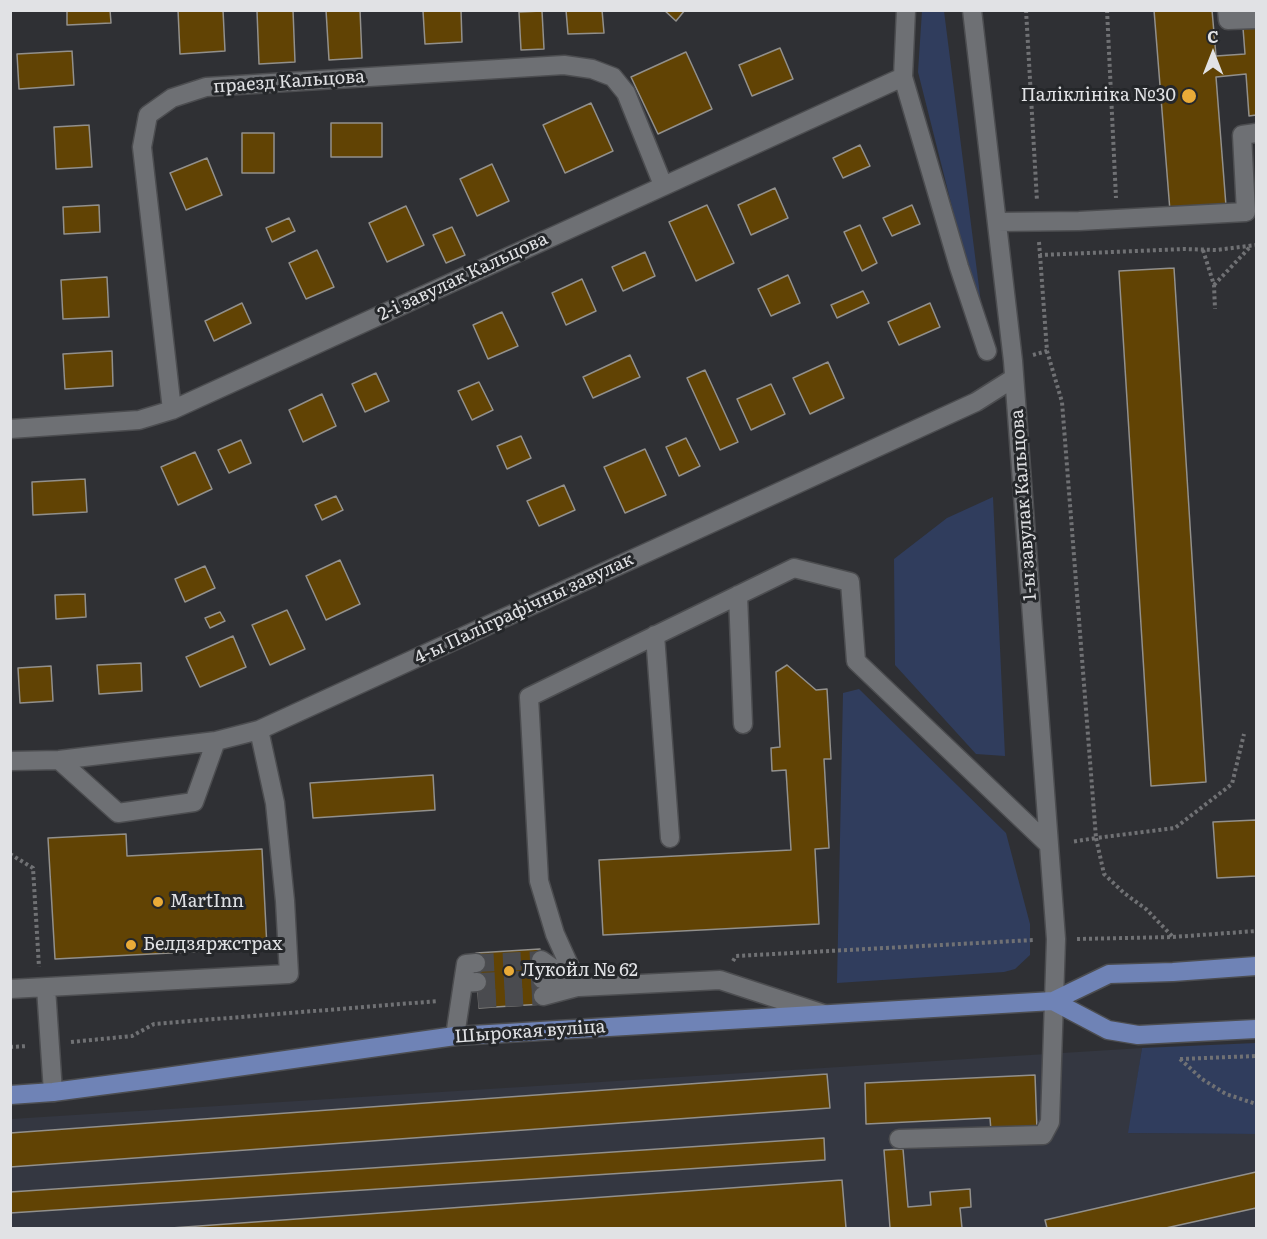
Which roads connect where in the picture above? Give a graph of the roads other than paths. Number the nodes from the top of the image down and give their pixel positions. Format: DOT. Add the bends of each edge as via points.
graph roads {
  1 [pos="906,10"];
  2 [pos="972,10"];
  3 [pos="1227,10"];
  4 [pos="1257,19"];
  5 [pos="903,77"];
  6 [pos="1257,134"];
  7 [pos="663,185"];
  8 [pos="997,222"];
  9 [pos="987,351"];
  10 [pos="1014,378"];
  11 [pos="172,410"];
  12 [pos="10,429"];
  13 [pos="738,595"];
  14 [pos="655,636"];
  15 [pos="743,724"];
  16 [pos="259,730"];
  17 [pos="216,741"];
  18 [pos="59,760"];
  19 [pos="10,761"];
  20 [pos="670,838"];
  21 [pos="1049,845"];
  22 [pos="541,960"];
  23 [pos="476,963"];
  24 [pos="1257,966"];
  25 [pos="542,987"];
  26 [pos="579,987"];
  27 [pos="46,988"];
  28 [pos="10,989"];
  29 [pos="1053,1001"];
  30 [pos="829,1015"];
  31 [pos="1257,1029"];
  32 [pos="454,1036"];
  33 [pos="53,1092"];
  34 [pos="10,1095"];
  35 [pos="899,1139"];
  1 -- 5 [label="street"];
  2 -- 8 [label="street, 1-ы завулак Кальцова"];
  3 -- 4 [label="street" via="1228,20"];
  5 -- 7 [label="street, 2-і завулак Кальцова"];
  5 -- 9 [label="street"];
  6 -- 8 [label="street" via="1242,135 1246,212"];
  7 -- 11 [label="street, 2-і завулак Кальцова"];
  7 -- 11 [label="street, праезд Кальцова" via="626,93 613,78 592,69 564,65 206,87 172,98 148,115 142,147"];
  8 -- 10 [label="street, 1-ы завулак Кальцова"];
  10 -- 16 [label="street, 4-ы Паліграфічны завулак" via="976,402"];
  10 -- 21 [label="street, 1-ы завулак Кальцова"];
  11 -- 12 [label="street, 2-і завулак Кальцова" via="138,420"];
  13 -- 14 [label="street"];
  13 -- 15 [label="street"];
  13 -- 21 [label="street" via="794,568 850,582 856,661"];
  14 -- 20 [label="street"];
  14 -- 26 [label="street" via="529,697 539,881 555,934"];
  16 -- 17 [label="street, 4-ы Паліграфічны завулак"];
  16 -- 27 [label="street" via="275,803 289,974"];
  17 -- 18 [label="street, 4-ы Паліграфічны завулак"];
  17 -- 18 [label="street" via="194,802 118,813"];
  18 -- 19 [label="street, 4-ы Паліграфічны завулак"];
  21 -- 29 [label="street, 1-ы завулак Кальцова" via="1056,939"];
  22 -- 26 [label="street"];
  23 -- 32 [label="street" via="466,964 470,991"];
  24 -- 29 [label="main road, Шырокая вуліца" via="1109,974"];
  25 -- 26 [label="street"];
  26 -- 30 [label="street" via="720,980"];
  27 -- 28 [label="street"];
  27 -- 33 [label="street"];
  29 -- 30 [label="main road, Шырокая вуліца"];
  29 -- 31 [label="main road" via="1108,1030 1138,1035"];
  29 -- 35 [label="street, 1-ы завулак Кальцова" via="1050,1122 1043,1135"];
  30 -- 32 [label="main road, Шырокая вуліца"];
  32 -- 33 [label="main road, Шырокая вуліца"];
  33 -- 34 [label="main road, Шырокая вуліца"];
}
